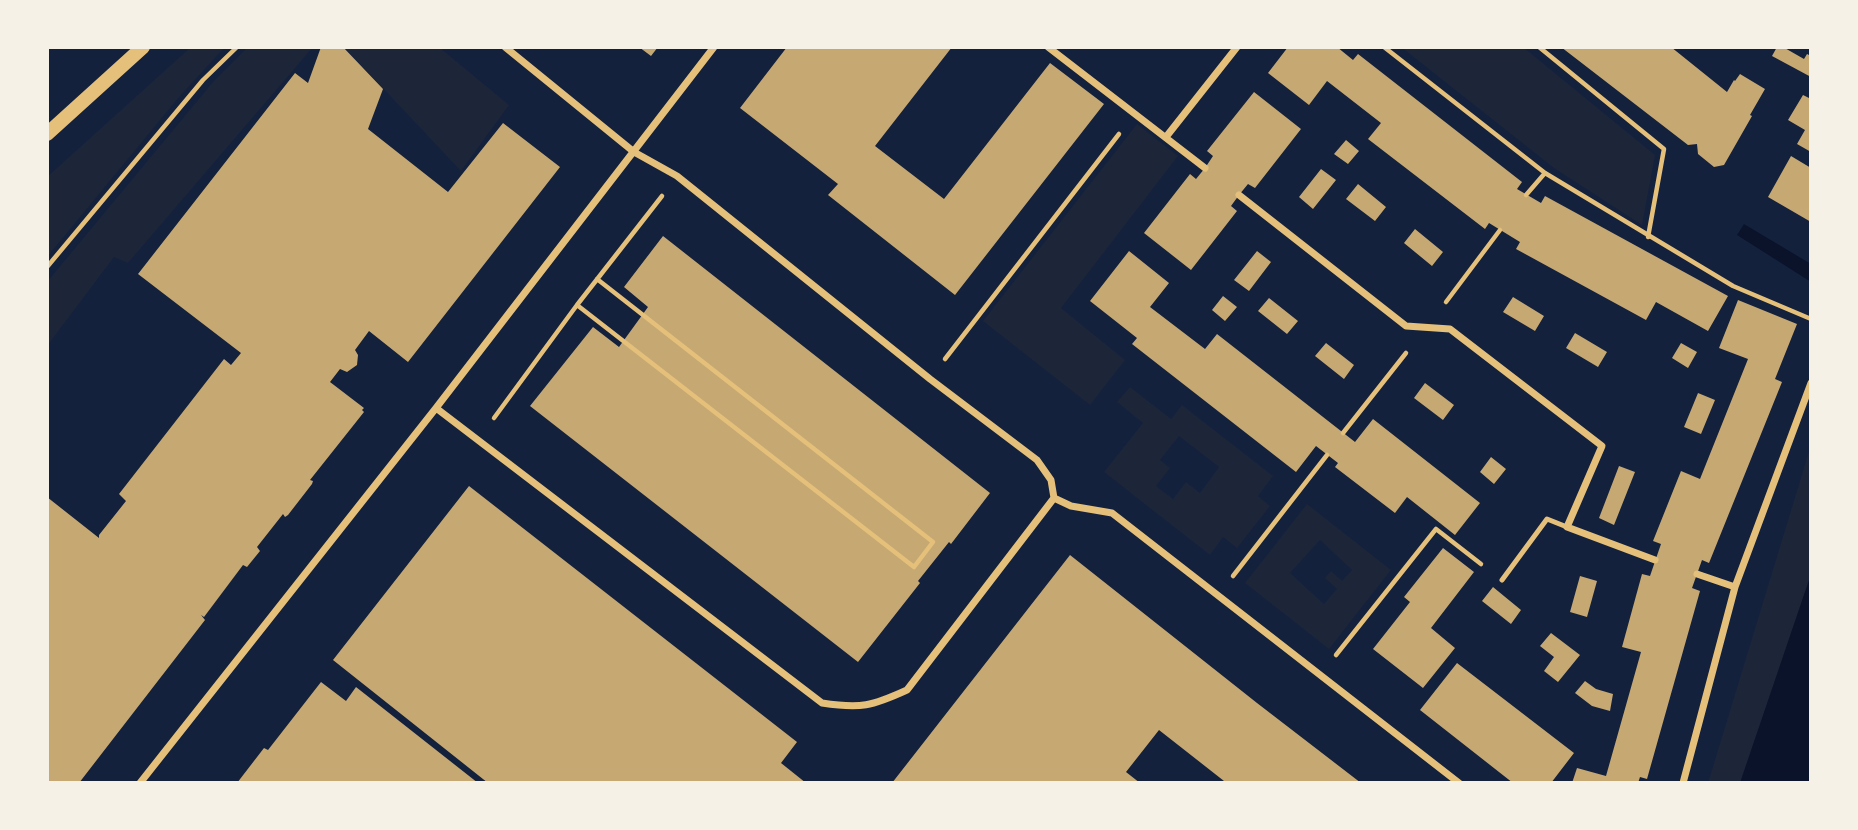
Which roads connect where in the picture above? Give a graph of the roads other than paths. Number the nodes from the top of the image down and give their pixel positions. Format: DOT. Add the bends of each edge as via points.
graph roads {
  1 [pos="143,47"];
  2 [pos="505,47"];
  3 [pos="714,47"];
  4 [pos="1048,47"];
  5 [pos="1237,47"];
  6 [pos="47,134"];
  7 [pos="1166,137"];
  8 [pos="634,152"];
  9 [pos="1205,168"];
  10 [pos="1240,195"];
  11 [pos="1811,383"];
  12 [pos="436,408"];
  13 [pos="1054,498"];
  14 [pos="1567,527"];
  15 [pos="1656,560"];
  16 [pos="1697,574"];
  17 [pos="1502,580"];
  18 [pos="1735,587"];
  19 [pos="140,783"];
  20 [pos="1459,783"];
  21 [pos="1683,783"];
  1 -- 6 [label="main road"];
  2 -- 8 [label="street"];
  3 -- 8 [label="street"];
  4 -- 7 [label="street"];
  5 -- 7 [label="street"];
  7 -- 9 [label="street"];
  8 -- 12 [label="street"];
  8 -- 13 [label="street" via="677,176 1037,460 1051,480"];
  10 -- 14 [label="street" via="1406,327 1451,329 1602,446"];
  11 -- 18 [label="street"];
  12 -- 13 [label="street" via="822,704 848,708 873,705 907,690"];
  12 -- 19 [label="street"];
  13 -- 20 [label="street" via="1112,513"];
  14 -- 15 [label="street"];
  14 -- 17 [label="lane" via="1548,519"];
  16 -- 18 [label="street"];
  18 -- 21 [label="street"];
}
